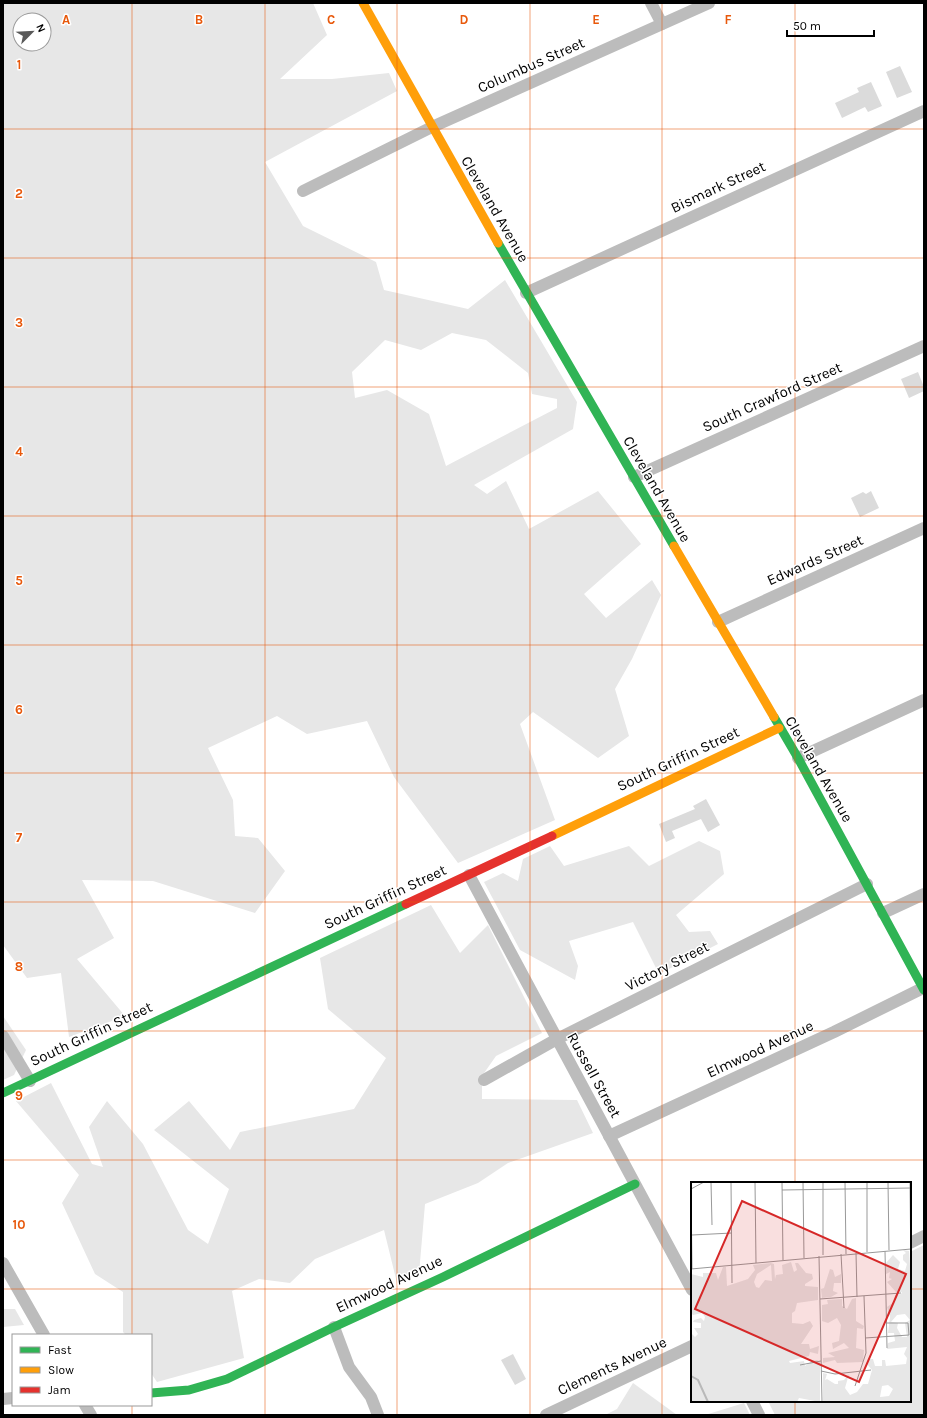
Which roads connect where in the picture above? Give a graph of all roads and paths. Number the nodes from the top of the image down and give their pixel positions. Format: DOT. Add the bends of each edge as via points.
graph roads {
  1 [pos="363,3"];
  2 [pos="651,3"];
  3 [pos="708,3"];
  4 [pos="662,24"];
  5 [pos="924,111"];
  6 [pos="432,127"];
  7 [pos="303,191"];
  8 [pos="526,293"];
  9 [pos="924,346"];
  10 [pos="634,477"];
  11 [pos="924,528"];
  12 [pos="718,622"];
  13 [pos="924,700"];
  14 [pos="780,728"];
  15 [pos="798,758"];
  16 [pos="469,875"];
  17 [pos="867,884"];
  18 [pos="924,894"];
  19 [pos="882,913"];
  20 [pos="923,989"];
  21 [pos="3,1036"];
  22 [pos="556,1039"];
  23 [pos="30,1080"];
  24 [pos="484,1080"];
  25 [pos="3,1093"];
  26 [pos="609,1136"];
  27 [pos="635,1184"];
  28 [pos="924,1236"];
  29 [pos="911,1242"];
  30 [pos="3,1263"];
  31 [pos="691,1288"];
  32 [pos="334,1327"];
  33 [pos="43,1334"];
  34 [pos="691,1346"];
  35 [pos="152,1393"];
  36 [pos="753,1402"];
  37 [pos="86,1406"];
  38 [pos="91,1415"];
  39 [pos="378,1415"];
  40 [pos="546,1415"];
  41 [pos="760,1415"];
  1 -- 6 [label="street, Cleveland Avenue"];
  2 -- 4 [label="street"];
  3 -- 4 [label="street, Columbus Street"];
  4 -- 6 [label="street, Columbus Street"];
  5 -- 8 [label="street, Bismark Street"];
  6 -- 7 [label="street, Columbus Street"];
  6 -- 8 [label="street, Cleveland Avenue"];
  8 -- 10 [label="street, Cleveland Avenue"];
  9 -- 10 [label="street, South Crawford Street"];
  10 -- 12 [label="street, Cleveland Avenue"];
  11 -- 12 [label="street, Edwards Street"];
  12 -- 14 [label="street, Cleveland Avenue"];
  13 -- 15 [label="street"];
  14 -- 15 [label="street, Cleveland Avenue"];
  14 -- 16 [label="street, South Griffin Street"];
  15 -- 17 [label="street, Cleveland Avenue"];
  16 -- 22 [label="street, Russell Street"];
  16 -- 23 [label="street, South Griffin Street"];
  17 -- 19 [label="street, Cleveland Avenue"];
  17 -- 22 [label="street, Victory Street"];
  18 -- 19 [label="street"];
  19 -- 20 [label="street, Cleveland Avenue"];
  20 -- 26 [label="street, Elmwood Avenue"];
  21 -- 23 [label="street"];
  22 -- 24 [label="street, Victory Street"];
  22 -- 26 [label="street, Russell Street"];
  23 -- 25 [label="street, South Griffin Street"];
  26 -- 27 [label="street, Russell Street"];
  27 -- 31 [label="street, Russell Street"];
  27 -- 32 [label="street, Elmwood Avenue"];
  28 -- 29 [label="street"];
  30 -- 33 [label="street"];
  32 -- 35 [label="street, Elmwood Avenue" via="227,1379 189,1390"];
  32 -- 39 [label="street" via="349,1367 371,1397"];
  34 -- 40 [label="street, Clements Avenue"];
  36 -- 41 [label="street"];
  37 -- 38 [label="street"];
}
